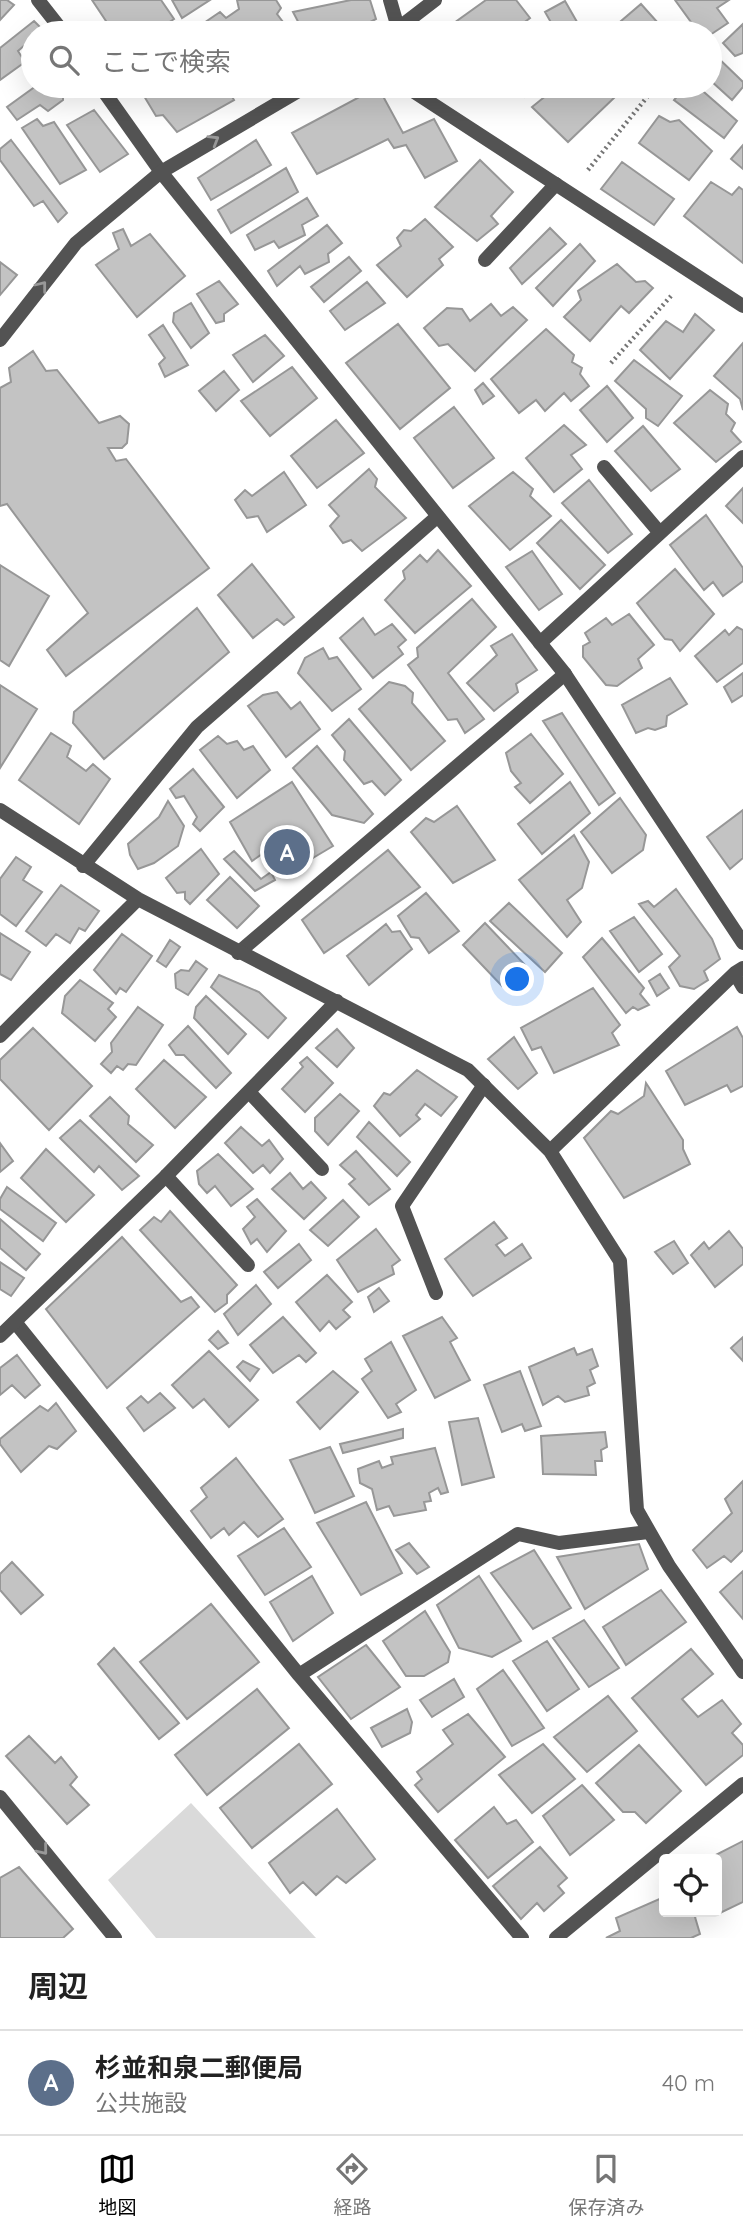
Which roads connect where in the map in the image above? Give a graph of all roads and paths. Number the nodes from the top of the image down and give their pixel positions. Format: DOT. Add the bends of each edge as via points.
graph roads {
  1 [pos="390,0"];
  2 [pos="435,0"];
  3 [pos="44,2"];
  4 [pos="56,21"];
  5 [pos="393,21"];
  6 [pos="408,21"];
  7 [pos="109,98"];
  8 [pos="287,98"];
  9 [pos="423,98"];
  10 [pos="646,98"];
  11 [pos="161,172"];
  12 [pos="556,184"];
  13 [pos="569,193"];
  14 [pos="485,260"];
  15 [pos="692,273"];
  16 [pos="743,306"];
  17 [pos="0,340"];
  18 [pos="611,363"];
  19 [pos="743,457"];
  20 [pos="604,467"];
  21 [pos="438,516"];
  22 [pos="660,533"];
  23 [pos="540,643"];
  24 [pos="565,674"];
  25 [pos="0,810"];
  26 [pos="83,866"];
  27 [pos="138,899"];
  28 [pos="743,943"];
  29 [pos="239,953"];
  30 [pos="739,971"];
  31 [pos="743,987"];
  32 [pos="337,1001"];
  33 [pos="0,1036"];
  34 [pos="484,1085"];
  35 [pos="249,1092"];
  36 [pos="550,1151"];
  37 [pos="322,1169"];
  38 [pos="166,1176"];
  39 [pos="248,1265"];
  40 [pos="436,1293"];
  41 [pos="15,1322"];
  42 [pos="0,1336"];
  43 [pos="648,1532"];
  44 [pos="743,1672"];
  45 [pos="299,1675"];
  46 [pos="743,1784"];
  47 [pos="0,1797"];
  48 [pos="115,1938"];
  49 [pos="522,1938"];
  50 [pos="556,1938"];
  1 -- 5 [label="street"];
  2 -- 6 [label="street"];
  3 -- 4 [label="street"];
  7 -- 11 [label="street"];
  11 -- 8 [label="street, one-way"];
  9 -- 12 [label="street"];
  10 -- 13 [label="path"];
  17 -- 11 [label="street, one-way" via="76,243"];
  11 -- 21 [label="street"];
  12 -- 13 [label="street"];
  12 -- 14 [label="street"];
  13 -- 15 [label="street"];
  15 -- 16 [label="street"];
  15 -- 18 [label="path"];
  19 -- 22 [label="street"];
  20 -- 22 [label="street"];
  21 -- 23 [label="street"];
  21 -- 26 [label="street" via="197,727"];
  22 -- 23 [label="street"];
  23 -- 24 [label="street"];
  24 -- 28 [label="street"];
  24 -- 29 [label="street"];
  25 -- 26 [label="street"];
  26 -- 27 [label="street"];
  27 -- 29 [label="street"];
  27 -- 33 [label="street"];
  29 -- 32 [label="street"];
  30 -- 31 [label="street"];
  30 -- 36 [label="street"];
  32 -- 34 [label="street" via="468,1070"];
  32 -- 35 [label="street"];
  34 -- 36 [label="street"];
  34 -- 40 [label="street" via="402,1206"];
  35 -- 37 [label="street"];
  35 -- 38 [label="street"];
  36 -- 43 [label="street" via="620,1261 637,1510"];
  38 -- 39 [label="street"];
  38 -- 41 [label="street"];
  41 -- 42 [label="street"];
  41 -- 45 [label="street"];
  43 -- 44 [label="street"];
  43 -- 45 [label="street" via="559,1543 518,1534"];
  45 -- 49 [label="street"];
  46 -- 50 [label="street"];
  47 -- 48 [label="street, one-way"];
}
